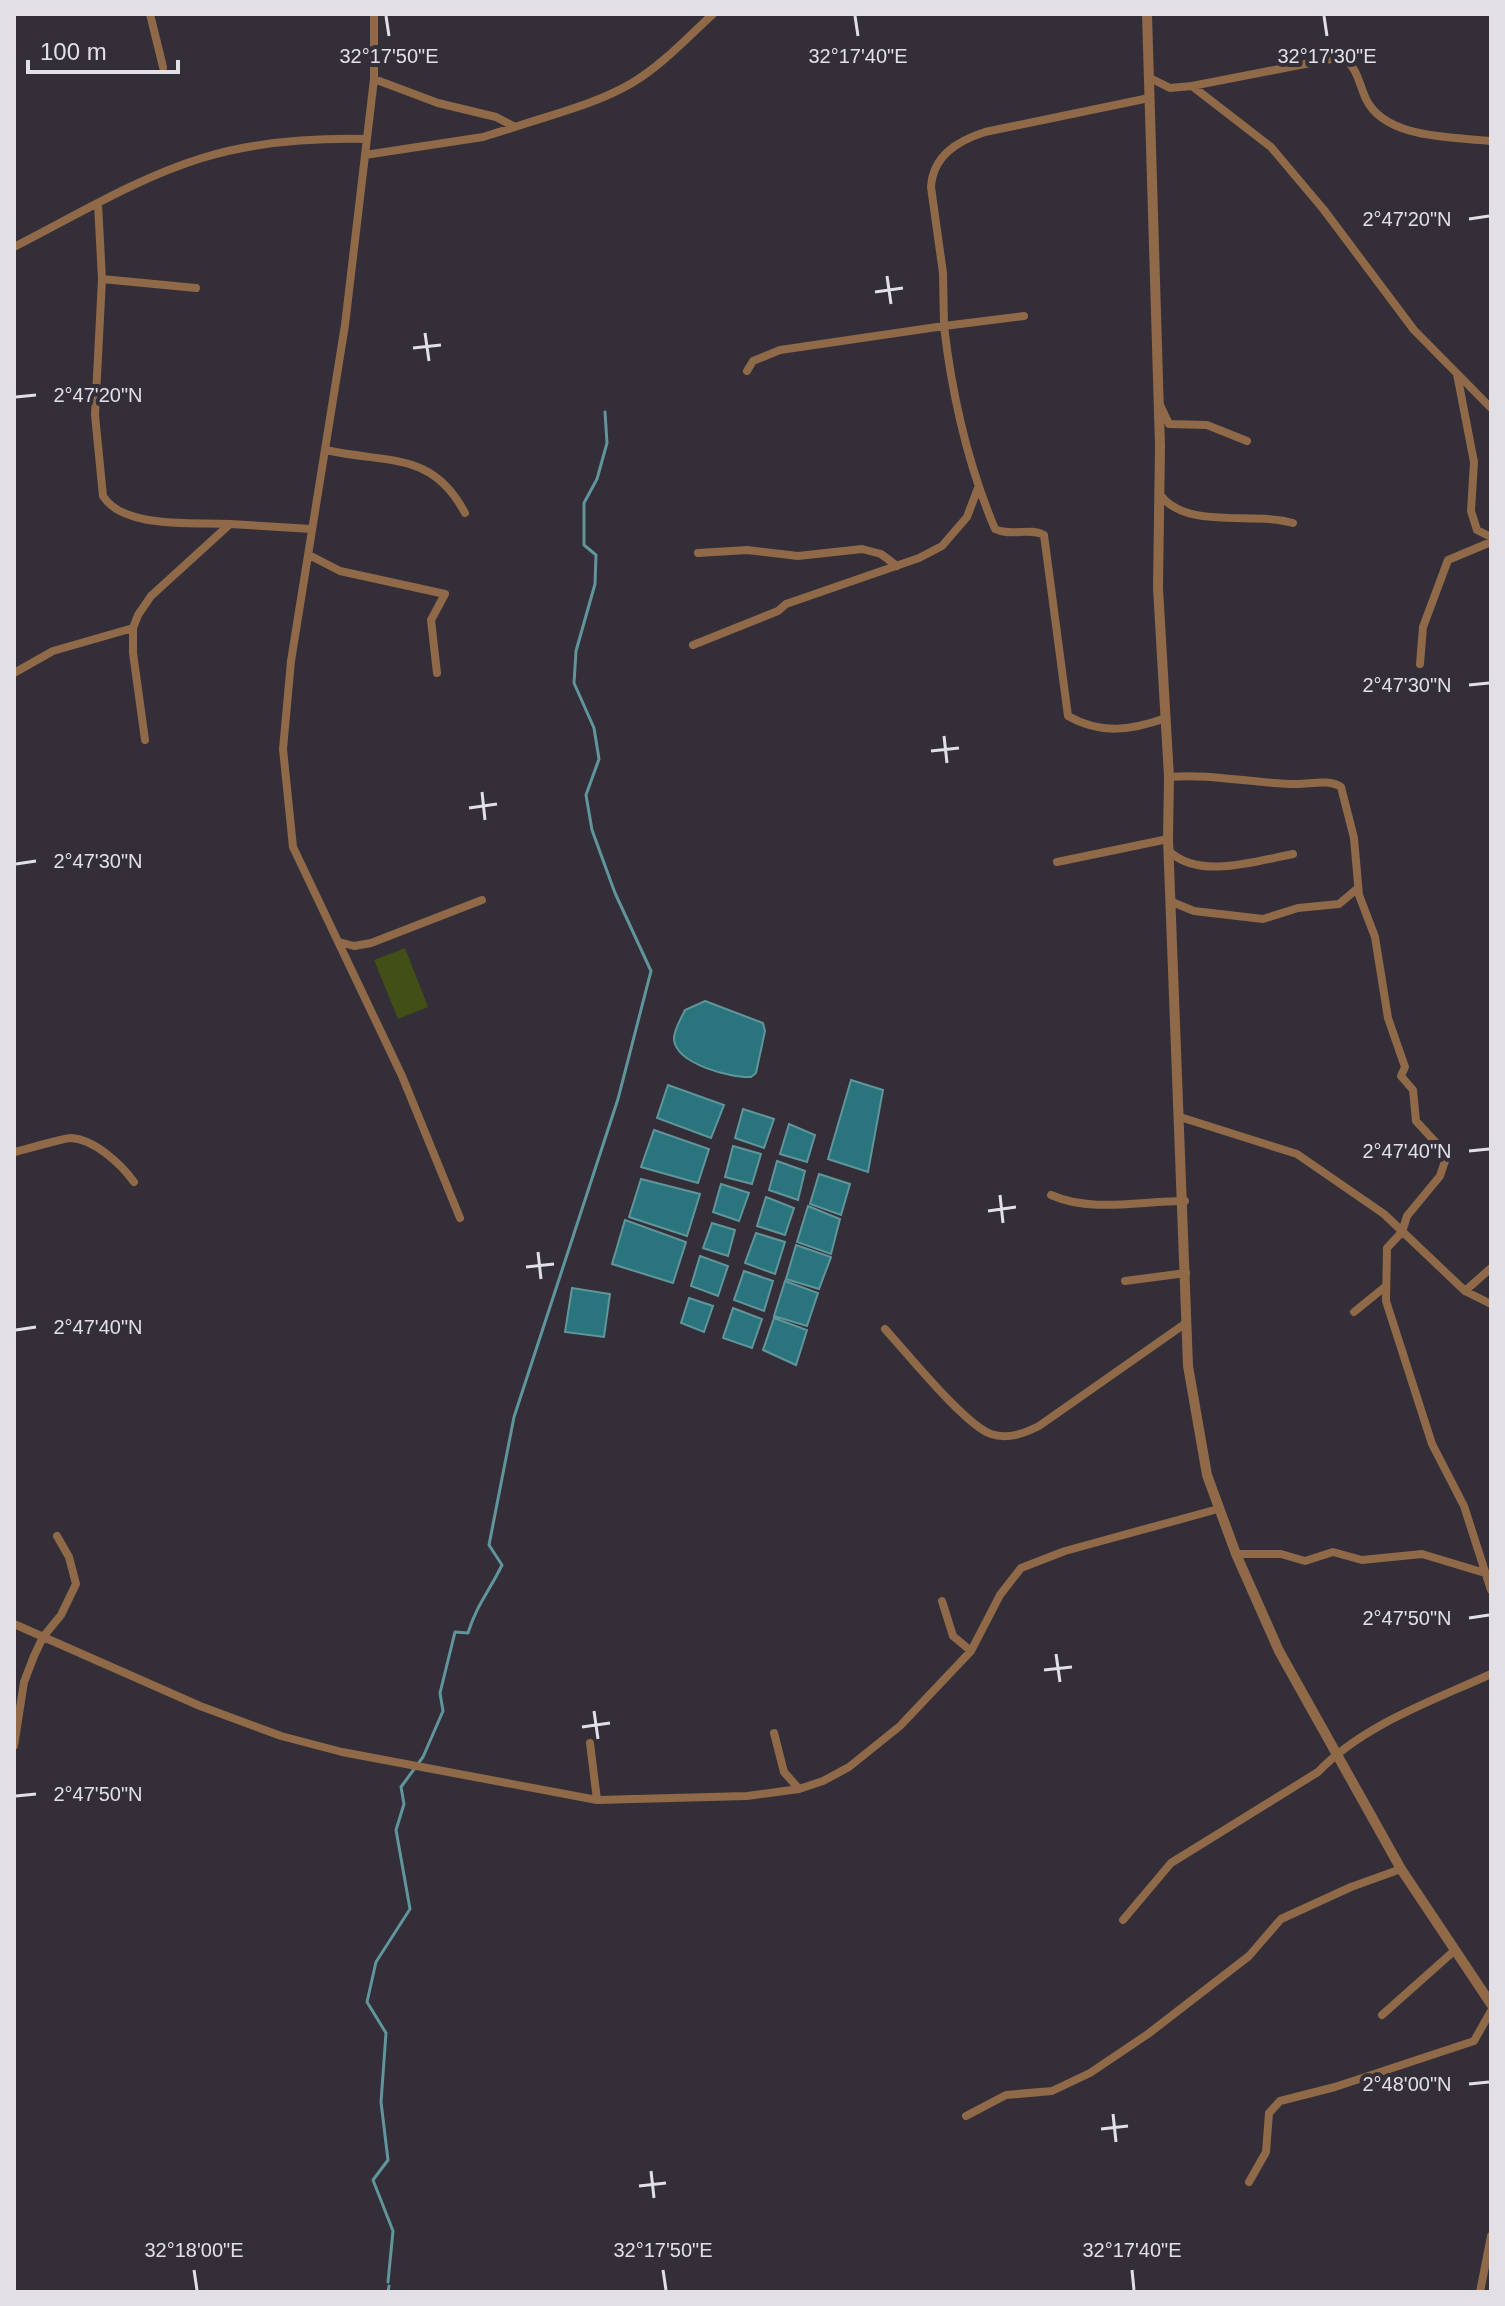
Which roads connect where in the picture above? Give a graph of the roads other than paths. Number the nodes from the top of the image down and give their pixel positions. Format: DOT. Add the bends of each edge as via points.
graph roads {
  1 [pos="150,14"];
  2 [pos="374,14"];
  3 [pos="713,14"];
  4 [pos="1147,14"];
  5 [pos="163,67"];
  6 [pos="1150,78"];
  7 [pos="374,79"];
  8 [pos="1192,86"];
  9 [pos="1149,98"];
  10 [pos="515,127"];
  11 [pos="367,139"];
  12 [pos="1491,141"];
  13 [pos="365,155"];
  14 [pos="98,204"];
  15 [pos="14,247"];
  16 [pos="102,279"];
  17 [pos="196,288"];
  18 [pos="1024,316"];
  19 [pos="944,326"];
  20 [pos="747,371"];
  21 [pos="1456,373"];
  22 [pos="1158,401"];
  23 [pos="1491,408"];
  24 [pos="1247,441"];
  25 [pos="326,450"];
  26 [pos="979,488"];
  27 [pos="1158,492"];
  28 [pos="465,513"];
  29 [pos="1293,523"];
  30 [pos="230,524"];
  31 [pos="312,529"];
  32 [pos="1491,540"];
  33 [pos="698,553"];
  34 [pos="309,555"];
  35 [pos="897,566"];
  36 [pos="133,628"];
  37 [pos="693,645"];
  38 [pos="1420,664"];
  39 [pos="14,673"];
  40 [pos="437,673"];
  41 [pos="1166,718"];
  42 [pos="145,740"];
  43 [pos="1169,777"];
  44 [pos="1168,839"];
  45 [pos="1169,851"];
  46 [pos="1293,854"];
  47 [pos="1057,862"];
  48 [pos="1358,888"];
  49 [pos="482,900"];
  50 [pos="1172,902"];
  51 [pos="338,942"];
  52 [pos="1180,1117"];
  53 [pos="14,1152"];
  54 [pos="134,1182"];
  55 [pos="1051,1195"];
  56 [pos="1185,1201"];
  57 [pos="460,1218"];
  58 [pos="1402,1232"];
  59 [pos="1491,1268"];
  60 [pos="1186,1273"];
  61 [pos="1125,1281"];
  62 [pos="1386,1286"];
  63 [pos="1465,1291"];
  64 [pos="1491,1304"];
  65 [pos="1354,1312"];
  66 [pos="1186,1323"];
  67 [pos="885,1329"];
  68 [pos="1218,1509"];
  69 [pos="57,1536"];
  70 [pos="1236,1554"];
  71 [pos="1485,1573"];
  72 [pos="1491,1590"];
  73 [pos="942,1601"];
  74 [pos="14,1624"];
  75 [pos="43,1637"];
  76 [pos="971,1651"];
  77 [pos="1491,1674"];
  78 [pos="774,1733"];
  79 [pos="590,1743"];
  80 [pos="14,1746"];
  81 [pos="1336,1753"];
  82 [pos="799,1789"];
  83 [pos="597,1800"];
  84 [pos="1401,1869"];
  85 [pos="1123,1920"];
  86 [pos="1454,1951"];
  87 [pos="1491,2004"];
  88 [pos="1491,2011"];
  89 [pos="1382,2015"];
  90 [pos="966,2116"];
  91 [pos="1249,2182"];
  92 [pos="1491,2236"];
  93 [pos="1480,2292"];
  1 -- 5 [label="street"];
  2 -- 7 [label="street"];
  3 -- 10 [label="street" via="631,83"];
  4 -- 6 [label="street"];
  6 -- 8 [label="street" via="1170,88"];
  6 -- 9 [label="street"];
  7 -- 10 [label="street"];
  7 -- 11 [label="street"];
  8 -- 12 [label="street" via="1341,57 1351,64 1366,100 1383,120"];
  8 -- 21 [label="street" via="1271,147 1414,330"];
  9 -- 19 [label="street" via="985,132 942,157 931,187"];
  9 -- 22 [label="street"];
  10 -- 13 [label="street"];
  11 -- 13 [label="street"];
  11 -- 14 [label="street" via="223,152"];
  13 -- 25 [label="street"];
  14 -- 15 [label="street"];
  14 -- 16 [label="street"];
  16 -- 17 [label="street"];
  16 -- 30 [label="street" via="95,415 103,496 127,517"];
  18 -- 19 [label="street"];
  19 -- 20 [label="street" via="780,350 753,361"];
  19 -- 26 [label="street" via="955,396"];
  21 -- 23 [label="street"];
  21 -- 32 [label="street" via="1474,462 1472,518 1477,530"];
  22 -- 24 [label="street" via="1169,424 1207,425"];
  22 -- 27 [label="street"];
  25 -- 28 [label="street" via="427,469 446,482"];
  25 -- 31 [label="street"];
  26 -- 35 [label="street" via="967,517 942,546"];
  26 -- 41 [label="street" via="995,529 1044,535 1068,716 1113,730"];
  27 -- 29 [label="street" via="1167,506 1180,512"];
  27 -- 41 [label="street"];
  30 -- 31 [label="street"];
  30 -- 36 [label="street" via="151,596"];
  31 -- 34 [label="street"];
  32 -- 38 [label="street" via="1448,560 1423,627"];
  33 -- 35 [label="street" via="747,550 798,556 862,549"];
  34 -- 40 [label="street" via="340,571 445,594 431,620"];
  34 -- 51 [label="street" via="285,713 284,786 293,847"];
  35 -- 37 [label="street" via="786,604"];
  36 -- 39 [label="street" via="60,648"];
  36 -- 42 [label="street"];
  41 -- 43 [label="street"];
  43 -- 44 [label="street"];
  43 -- 48 [label="street" via="1338,784 1354,838"];
  44 -- 45 [label="street"];
  44 -- 47 [label="street"];
  45 -- 46 [label="street" via="1182,863 1210,866"];
  45 -- 50 [label="street"];
  48 -- 50 [label="street" via="1339,904 1298,908 1263,919 1194,911"];
  48 -- 58 [label="street" via="1405,1067 1401,1076 1413,1090 1416,1121 1445,1161 1432,1190 1405,1219"];
  49 -- 51 [label="street" via="371,943"];
  50 -- 52 [label="street"];
  51 -- 57 [label="street" via="402,1076"];
  52 -- 56 [label="street"];
  52 -- 58 [label="street" via="1297,1154"];
  53 -- 54 [label="street" via="80,1140 118,1163"];
  55 -- 56 [label="street" via="1103,1207"];
  56 -- 60 [label="street"];
  58 -- 62 [label="street" via="1387,1248"];
  58 -- 63 [label="street"];
  59 -- 63 [label="street"];
  60 -- 61 [label="street"];
  60 -- 66 [label="street"];
  62 -- 65 [label="street"];
  62 -- 71 [label="street" via="1388,1309 1432,1444 1464,1506"];
  63 -- 64 [label="street"];
  66 -- 67 [label="street" via="1039,1426 999,1436 971,1420"];
  66 -- 68 [label="street" via="1188,1366"];
  68 -- 70 [label="street"];
  68 -- 76 [label="street" via="1021,1568 1000,1595"];
  69 -- 75 [label="street" via="76,1584"];
  70 -- 71 [label="street" via="1281,1554 1305,1561 1333,1552 1362,1560 1422,1554"];
  70 -- 81 [label="street" via="1269,1632"];
  71 -- 72 [label="street"];
  73 -- 76 [label="street" via="953,1636"];
  74 -- 75 [label="street"];
  75 -- 80 [label="street" via="24,1682"];
  75 -- 83 [label="street" via="200,1706 313,1745"];
  76 -- 82 [label="street" via="871,1750 849,1767"];
  77 -- 81 [label="street"];
  78 -- 82 [label="street" via="784,1772"];
  79 -- 83 [label="street"];
  81 -- 84 [label="street"];
  81 -- 85 [label="street" via="1318,1772 1171,1863"];
  82 -- 83 [label="street" via="747,1796"];
  84 -- 86 [label="street"];
  84 -- 90 [label="street" via="1281,1919 1249,1956 1090,2073 1052,2091 1006,2095"];
  86 -- 87 [label="street"];
  86 -- 89 [label="street"];
  88 -- 91 [label="street" via="1474,2041 1280,2101 1269,2113 1266,2152"];
  92 -- 93 [label="street"];
}
